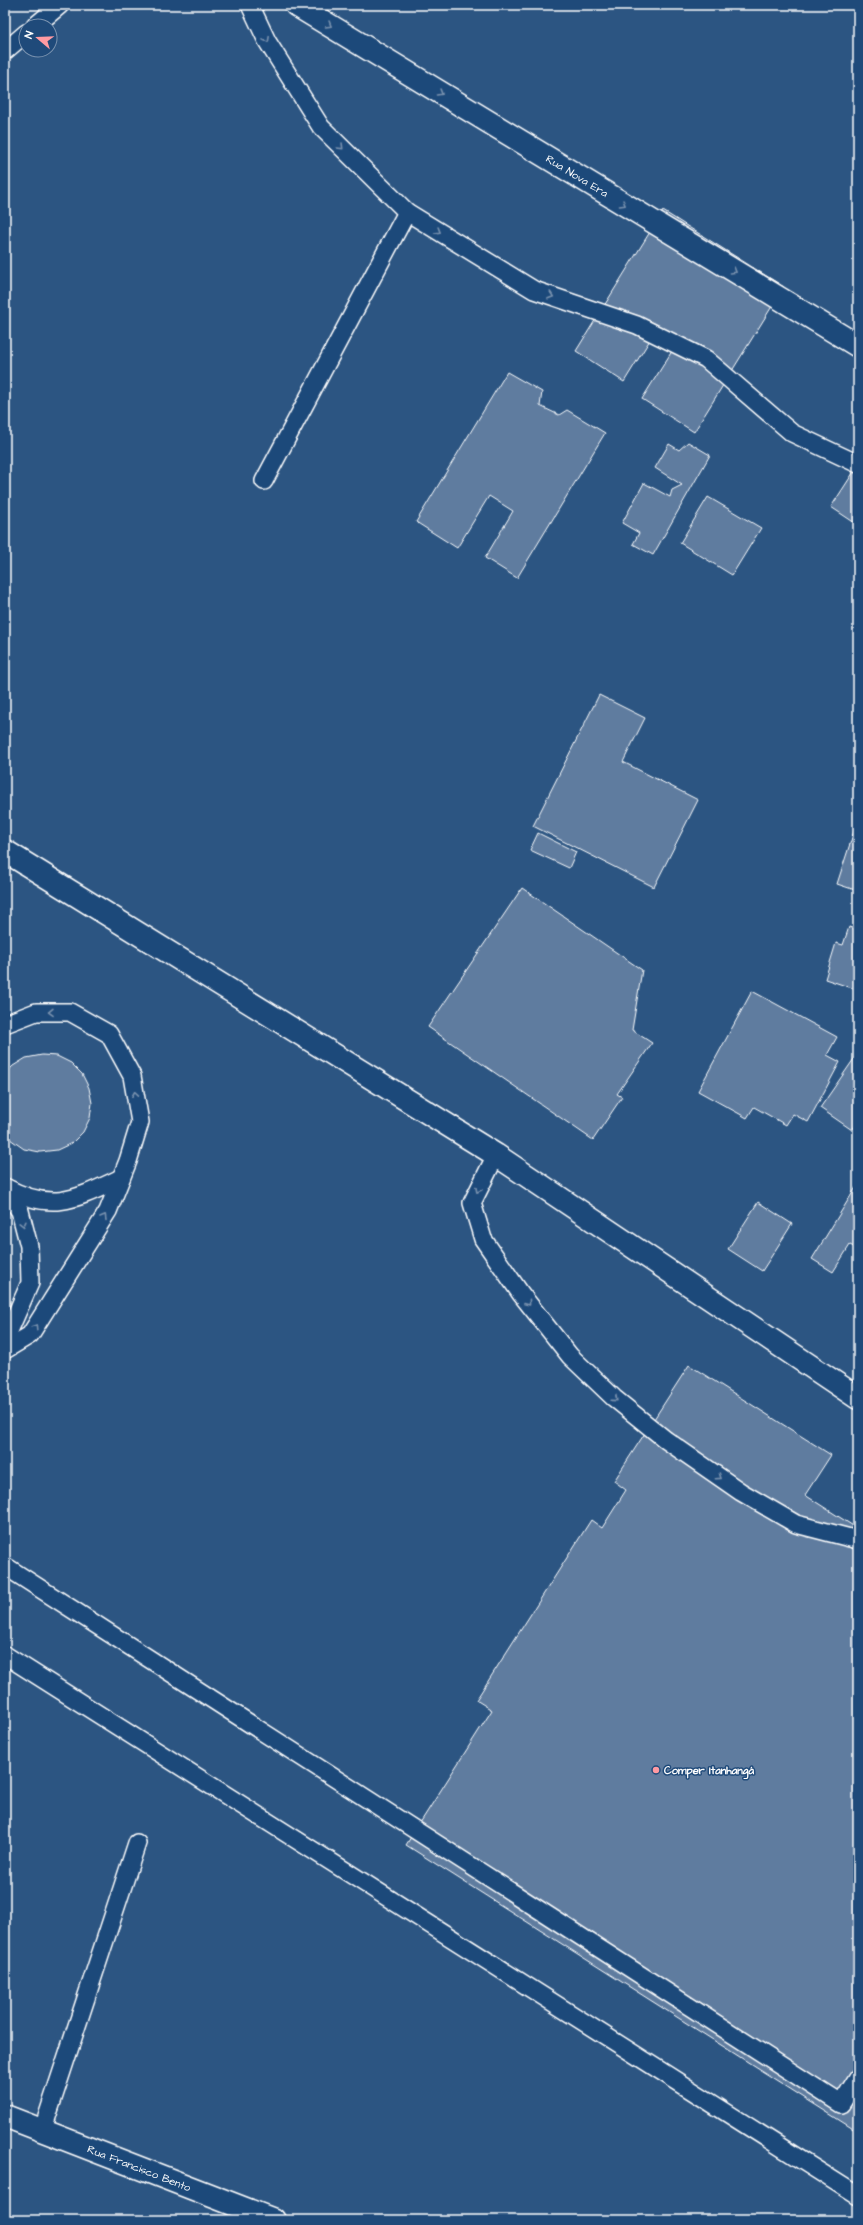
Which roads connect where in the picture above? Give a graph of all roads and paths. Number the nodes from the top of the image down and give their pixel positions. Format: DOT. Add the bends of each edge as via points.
graph roads {
  1 [pos="60,5"];
  2 [pos="250,5"];
  3 [pos="296,5"];
  4 [pos="45,18"];
  5 [pos="18,40"];
  6 [pos="5,51"];
  7 [pos="407,212"];
  8 [pos="858,346"];
  9 [pos="858,464"];
  10 [pos="264,481"];
  11 [pos="5,851"];
  12 [pos="5,1024"];
  13 [pos="496,1156"];
  14 [pos="121,1178"];
  15 [pos="5,1188"];
  16 [pos="5,1340"];
  17 [pos="5,1350"];
  18 [pos="858,1398"];
  19 [pos="858,1540"];
  20 [pos="5,1566"];
  21 [pos="5,1655"];
  22 [pos="137,1843"];
  23 [pos="858,2077"];
  24 [pos="5,2116"];
  25 [pos="43,2129"];
  26 [pos="858,2196"];
  27 [pos="274,2220"];
  1 -- 4 [label="lane"];
  2 -- 7 [label="lane, one-way" via="268,41 321,127"];
  3 -- 8 [label="street, Rua Nova Era, one-way"];
  5 -- 6 [label="lane"];
  7 -- 9 [label="lane, one-way" via="534,290 637,325 706,359 792,433"];
  7 -- 10 [label="lane"];
  11 -- 13 [label="street"];
  14 -- 12 [label="lane, one-way" via="140,1122 132,1076 110,1034 70,1012 36,1012"];
  13 -- 18 [label="street"];
  13 -- 19 [label="lane, one-way" via="472,1203 483,1239 521,1294 570,1356 614,1398 666,1440 741,1492 796,1524"];
  14 -- 15 [label="lane" via="79,1198 50,1202 25,1198"];
  17 -- 14 [label="lane, one-way" via="30,1335 108,1211"];
  15 -- 16 [label="lane, one-way" via="20,1211 28,1246 30,1283"];
  20 -- 23 [label="lane" via="841,2104"];
  21 -- 26 [label="lane"];
  22 -- 25 [label="lane"];
  24 -- 25 [label="street, Rua Francisco Bento"];
  25 -- 27 [label="street, Rua Francisco Bento"];
}
